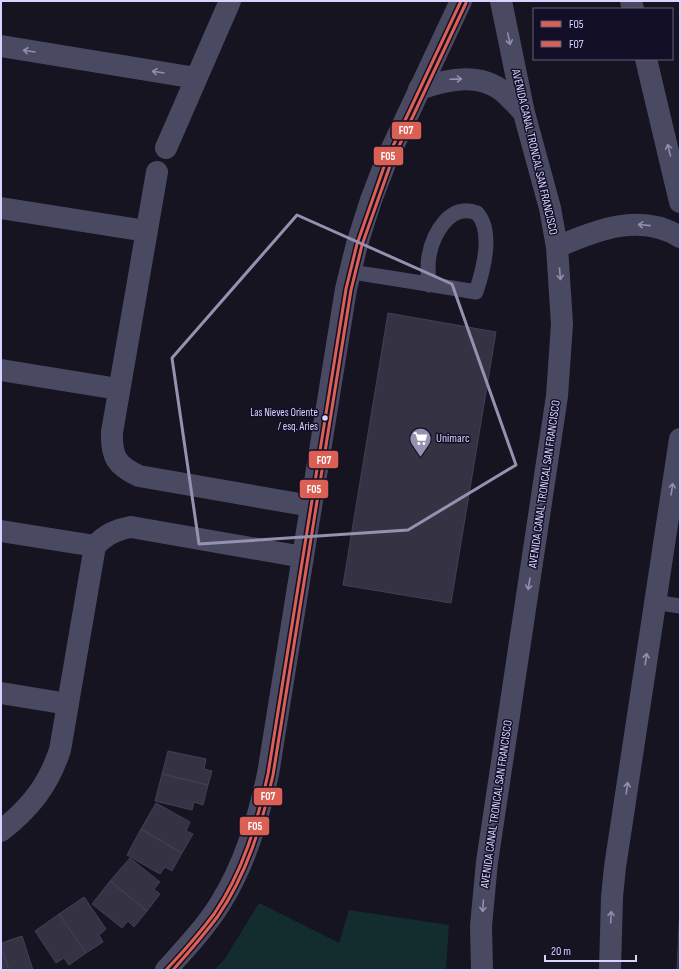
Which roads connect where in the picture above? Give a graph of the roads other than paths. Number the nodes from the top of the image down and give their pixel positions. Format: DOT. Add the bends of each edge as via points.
graph roads {
  1 [pos="230,1"];
  2 [pos="461,1"];
  3 [pos="501,1"];
  4 [pos="1,46"];
  5 [pos="646,60"];
  6 [pos="196,78"];
  7 [pos="419,89"];
  8 [pos="524,114"];
  9 [pos="166,148"];
  10 [pos="157,172"];
  11 [pos="680,202"];
  12 [pos="1,208"];
  13 [pos="146,231"];
  14 [pos="680,237"];
  15 [pos="557,247"];
  16 [pos="350,272"];
  17 [pos="429,285"];
  18 [pos="1,370"];
  19 [pos="118,389"];
  20 [pos="680,439"];
  21 [pos="311,506"];
  22 [pos="673,525"];
  23 [pos="1,531"];
  24 [pos="95,546"];
  25 [pos="302,557"];
  26 [pos="654,602"];
  27 [pos="680,606"];
  28 [pos="1,693"];
  29 [pos="68,704"];
  30 [pos="1,831"];
  31 [pos="166,970"];
  32 [pos="482,970"];
  33 [pos="610,970"];
  1 -- 6 [label="street"];
  2 -- 7 [label="street"];
  3 -- 8 [label="street, AVENIDA CANAL TRONCAL SAN FRANCISCO, one-way"];
  6 -- 4 [label="street, one-way"];
  11 -- 5 [label="street, one-way"];
  6 -- 9 [label="street"];
  7 -- 8 [label="street, one-way" via="444,80 484,81 506,94"];
  7 -- 16 [label="street" via="371,200"];
  8 -- 15 [label="street, AVENIDA CANAL TRONCAL SAN FRANCISCO" via="550,208"];
  10 -- 13 [label="street"];
  12 -- 13 [label="street"];
  13 -- 19 [label="street"];
  14 -- 15 [label="street, one-way" via="658,227 628,224 599,231"];
  15 -- 32 [label="street, AVENIDA CANAL TRONCAL SAN FRANCISCO, one-way" via="562,324 558,389 487,862 482,926"];
  16 -- 17 [label="lane"];
  16 -- 21 [label="street"];
  17 -- 17 [label="lane" via="476,292 482,275 485,245 485,226 477,214 462,210 455,212 440,229 429,256"];
  18 -- 19 [label="street"];
  19 -- 21 [label="street" via="112,444 114,456 128,471 139,476"];
  22 -- 20 [label="street, one-way"];
  21 -- 25 [label="street"];
  22 -- 26 [label="street"];
  23 -- 24 [label="street"];
  24 -- 25 [label="street" via="110,533 131,527"];
  24 -- 29 [label="street"];
  25 -- 31 [label="street" via="261,809 237,874 220,904 198,935"];
  26 -- 27 [label="lane"];
  33 -- 26 [label="street, one-way" via="611,905 615,867"];
  28 -- 29 [label="street"];
  29 -- 30 [label="street" via="60,750 46,783 20,816"];
}
